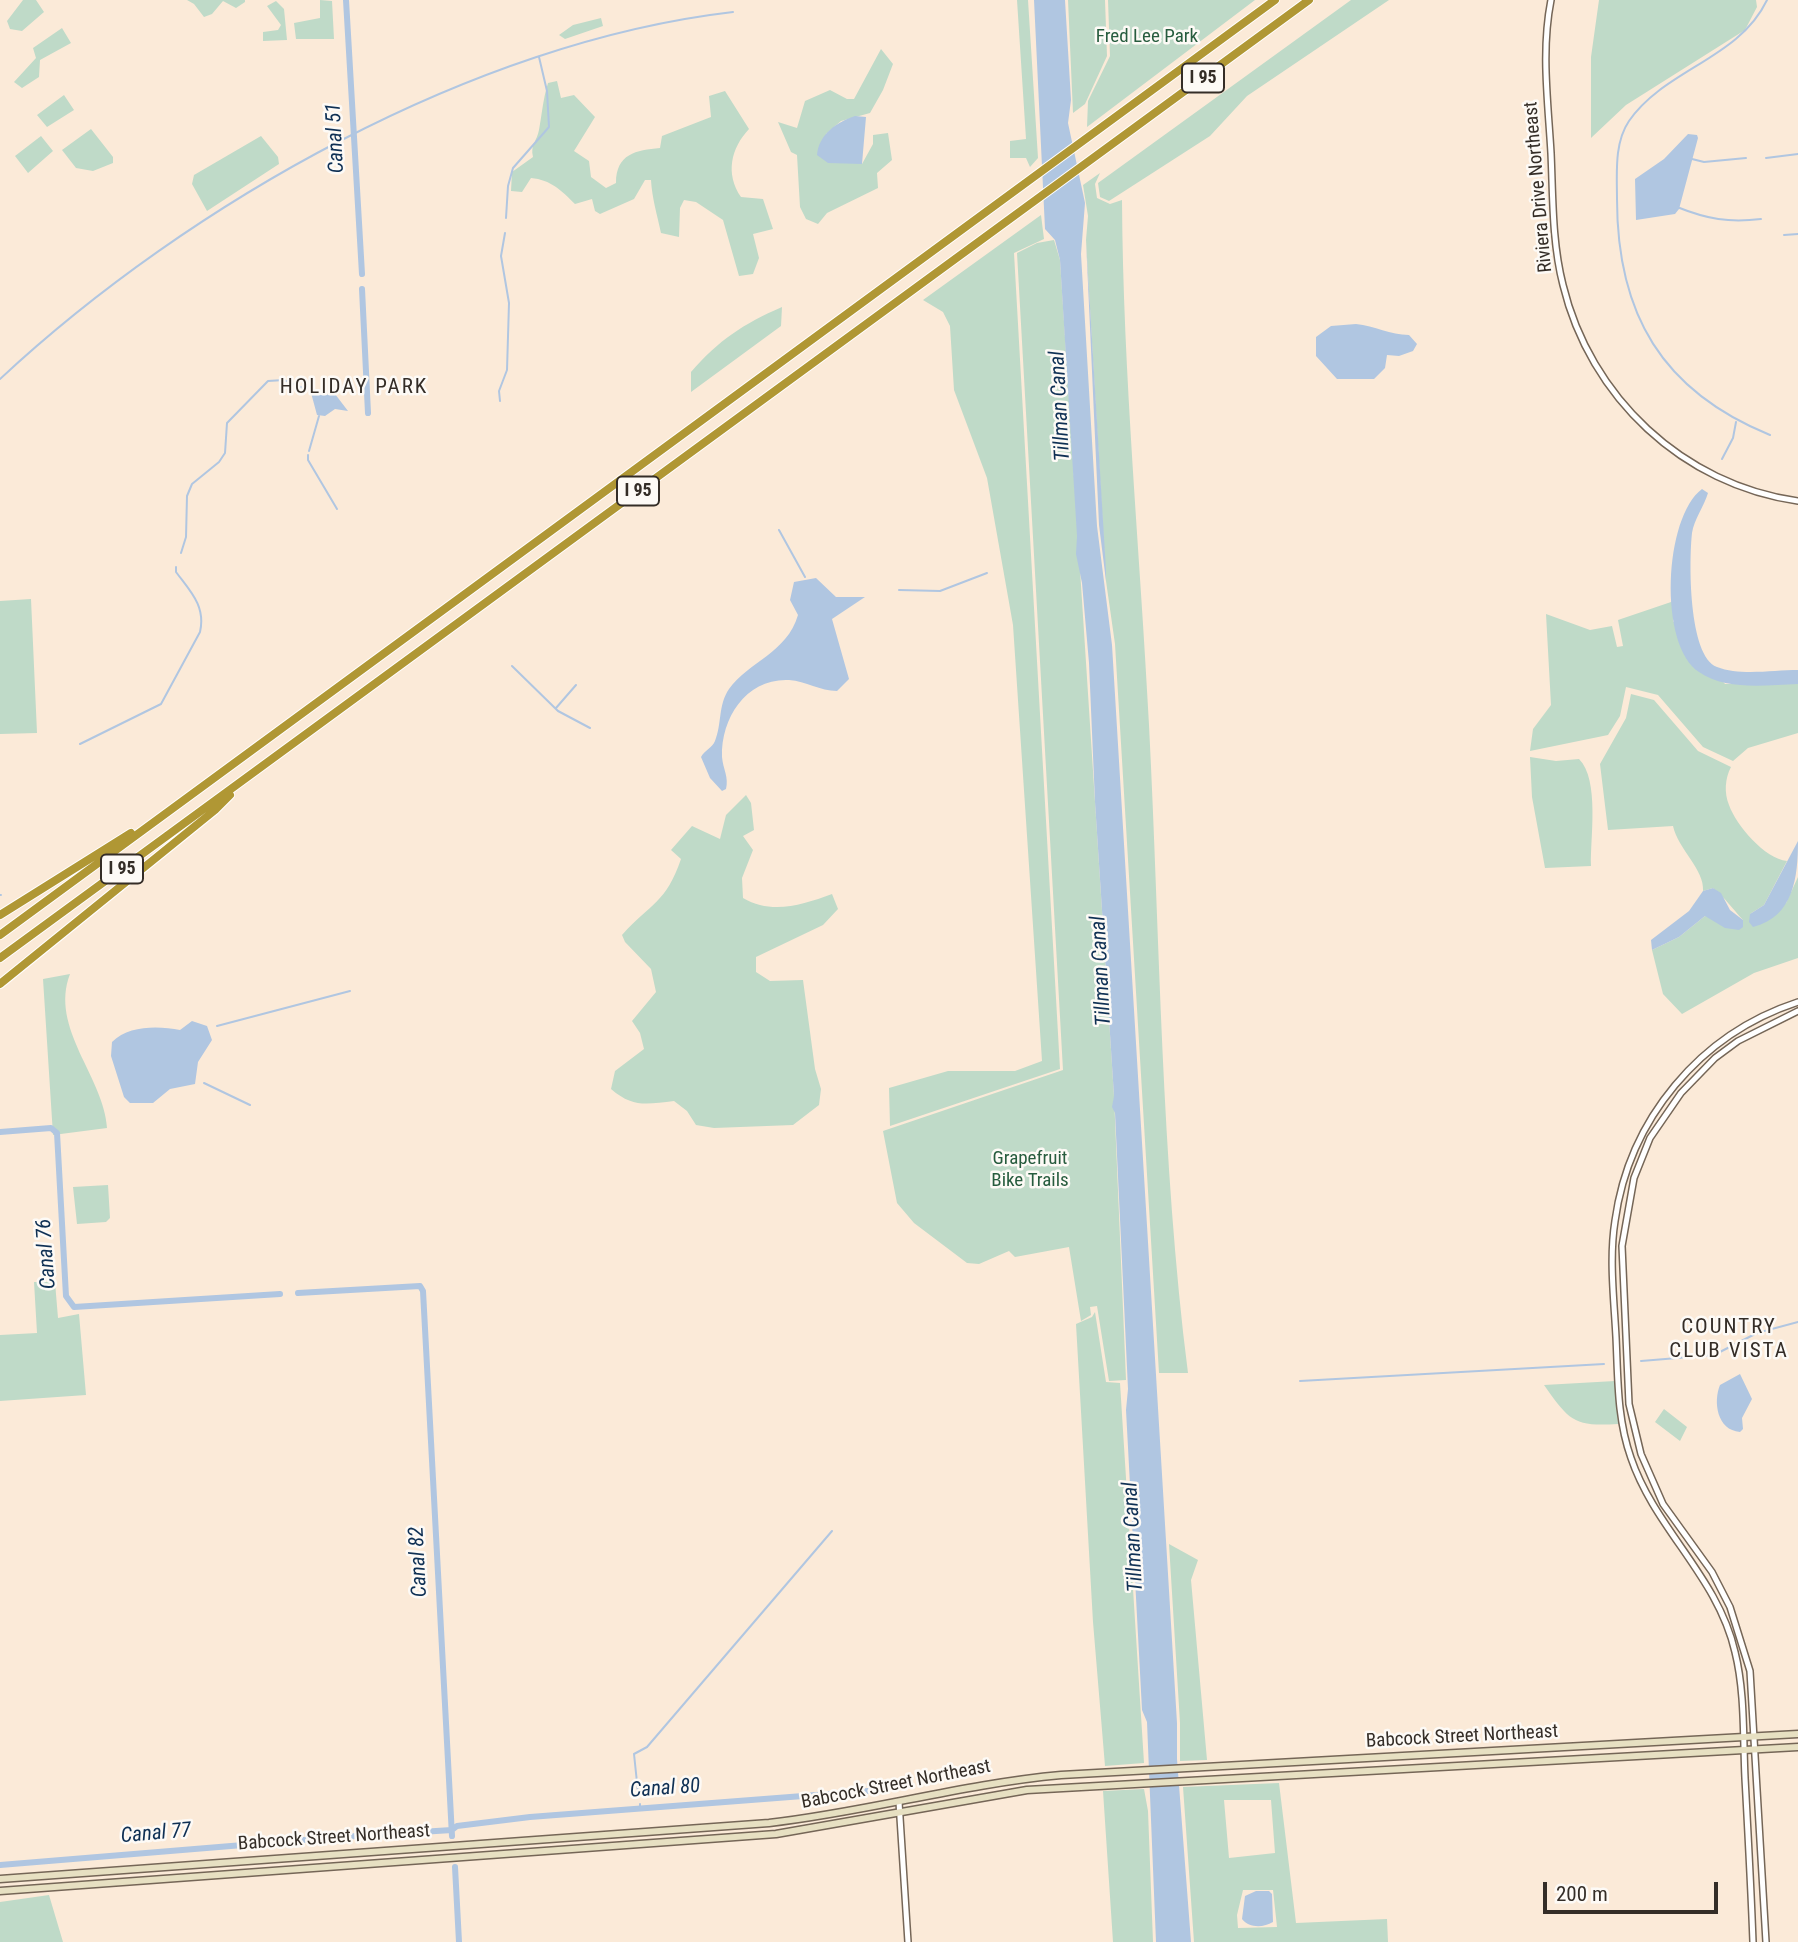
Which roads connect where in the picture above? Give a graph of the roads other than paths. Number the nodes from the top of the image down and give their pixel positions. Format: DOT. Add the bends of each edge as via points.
graph roads {
  1 [pos="1275,0"];
  2 [pos="1309,0"];
  3 [pos="1551,0"];
  4 [pos="1798,501"];
  5 [pos="244,780"];
  6 [pos="149,824"];
  7 [pos="0,915"];
  8 [pos="0,935"];
  9 [pos="0,958"];
  10 [pos="0,984"];
  11 [pos="1798,1002"];
  12 [pos="1798,1011"];
  13 [pos="1798,1734"];
  14 [pos="1743,1737"];
  15 [pos="1755,1737"];
  16 [pos="1798,1747"];
  17 [pos="1756,1750"];
  18 [pos="1744,1751"];
  19 [pos="1223,1766"];
  20 [pos="1224,1778"];
  21 [pos="899,1802"];
  22 [pos="900,1813"];
  23 [pos="0,1879"];
  24 [pos="0,1891"];
  25 [pos="908,1942"];
  26 [pos="1754,1942"];
  27 [pos="1766,1942"];
  1 -- 6 [label="highway, I 95"];
  2 -- 5 [label="highway, I 95"];
  3 -- 4 [label="street, Riviera Drive Northeast" via="1544,59 1556,247 1562,284 1586,350 1623,406 1683,458 1739,486"];
  5 -- 9 [label="highway, I 95"];
  5 -- 10 [label="highway" via="215,810"];
  6 -- 7 [label="highway"];
  6 -- 8 [label="highway, I 95"];
  11 -- 14 [label="street" via="1733,1033 1665,1094 1625,1176 1614,1235 1622,1427 1654,1508 1721,1611 1737,1662"];
  12 -- 15 [label="street" via="1738,1041 1714,1058 1681,1093 1650,1138 1634,1178 1622,1246 1633,1425 1663,1504 1730,1607 1750,1671"];
  13 -- 15 [label="main road, Babcock Street Northeast"];
  14 -- 15 [label="main road, Babcock Street Northeast"];
  14 -- 18 [label="street"];
  14 -- 19 [label="main road, Babcock Street Northeast"];
  15 -- 17 [label="street"];
  16 -- 17 [label="main road, Babcock Street Northeast"];
  17 -- 18 [label="main road, Babcock Street Northeast"];
  17 -- 27 [label="street"];
  18 -- 20 [label="main road, Babcock Street Northeast"];
  18 -- 26 [label="street"];
  19 -- 20 [label="main road"];
  19 -- 21 [label="main road, Babcock Street Northeast" via="1003,1781"];
  20 -- 22 [label="main road, Babcock Street Northeast" via="1027,1790"];
  21 -- 22 [label="street"];
  21 -- 23 [label="main road, Babcock Street Northeast" via="769,1823"];
  22 -- 24 [label="main road, Babcock Street Northeast" via="776,1834"];
  22 -- 25 [label="street"];
}
